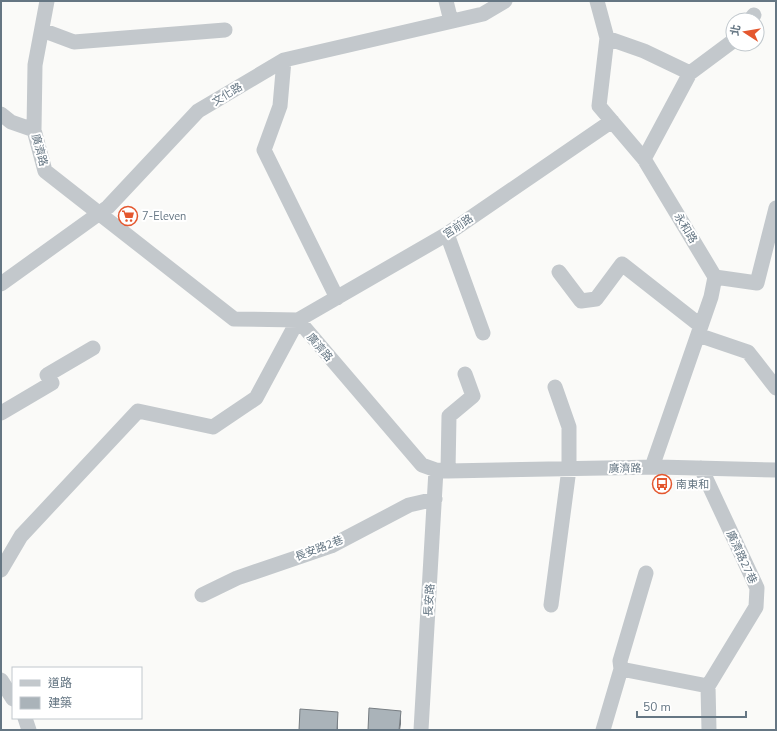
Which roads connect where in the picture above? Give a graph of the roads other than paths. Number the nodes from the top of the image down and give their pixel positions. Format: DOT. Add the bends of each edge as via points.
graph roads {
  1 [pos="47,1"];
  2 [pos="446,1"];
  3 [pos="505,1"];
  4 [pos="597,1"];
  5 [pos="451,22"];
  6 [pos="42,30"];
  7 [pos="225,30"];
  8 [pos="608,38"];
  9 [pos="725,48"];
  10 [pos="284,60"];
  11 [pos="690,73"];
  12 [pos="1,114"];
  13 [pos="612,121"];
  14 [pos="34,130"];
  15 [pos="644,159"];
  16 [pos="776,208"];
  17 [pos="98,213"];
  18 [pos="447,234"];
  19 [pos="559,272"];
  20 [pos="715,277"];
  21 [pos="1,284"];
  22 [pos="337,298"];
  23 [pos="298,320"];
  24 [pos="699,330"];
  25 [pos="483,333"];
  26 [pos="93,348"];
  27 [pos="465,374"];
  28 [pos="555,387"];
  29 [pos="776,388"];
  30 [pos="1,413"];
  31 [pos="652,467"];
  32 [pos="701,468"];
  33 [pos="569,469"];
  34 [pos="776,470"];
  35 [pos="442,471"];
  36 [pos="435,499"];
  37 [pos="1,570"];
  38 [pos="646,573"];
  39 [pos="202,595"];
  40 [pos="551,605"];
  41 [pos="621,669"];
  42 [pos="1,680"];
  43 [pos="708,686"];
  44 [pos="12,697"];
  45 [pos="25,719"];
  46 [pos="30,730"];
  47 [pos="421,730"];
  48 [pos="603,730"];
  49 [pos="709,730"];
  1 -- 6 [label="street, 廣濟路"];
  2 -- 5 [label="street"];
  3 -- 5 [label="street, 文化路" via="483,14"];
  4 -- 8 [label="street, 永和路"];
  5 -- 10 [label="street, 文化路"];
  6 -- 7 [label="street" via="74,42"];
  6 -- 14 [label="street, 廣濟路" via="35,65"];
  8 -- 11 [label="street" via="644,51"];
  8 -- 13 [label="street, 永和路" via="599,106"];
  9 -- 11 [label="street"];
  10 -- 17 [label="street, 文化路" via="198,111 108,207"];
  10 -- 22 [label="street" via="280,106 264,150"];
  11 -- 15 [label="street"];
  12 -- 14 [label="street" via="11,122"];
  13 -- 15 [label="street, 永和路"];
  13 -- 18 [label="street, 宮前路"];
  14 -- 17 [label="street, 廣濟路" via="45,171"];
  15 -- 20 [label="street, 永和路"];
  16 -- 20 [label="street" via="757,282"];
  17 -- 21 [label="street, 文化路"];
  17 -- 23 [label="street, 廣濟路" via="234,319"];
  18 -- 22 [label="street, 宮前路"];
  18 -- 25 [label="street"];
  19 -- 24 [label="street" via="581,301 596,299 622,264"];
  20 -- 24 [label="street"];
  22 -- 23 [label="street, 宮前路"];
  23 -- 35 [label="street, 廣濟路" via="422,465"];
  23 -- 37 [label="street" via="256,398 213,427 138,411 21,536"];
  24 -- 29 [label="street" via="748,352"];
  24 -- 31 [label="street"];
  26 -- 30 [label="street" via="47,375 52,383"];
  27 -- 35 [label="street, 長安路" via="473,396 449,416"];
  28 -- 33 [label="street" via="569,427"];
  31 -- 32 [label="street, 廣濟路"];
  31 -- 33 [label="street, 廣濟路"];
  32 -- 34 [label="street, 廣濟路"];
  32 -- 43 [label="street, 廣濟路27巷" via="757,588 756,607"];
  33 -- 35 [label="street, 廣濟路"];
  33 -- 40 [label="street"];
  35 -- 36 [label="street, 長安路"];
  36 -- 39 [label="street, 長安路2巷" via="409,505 331,546 236,578"];
  36 -- 47 [label="street, 長安路"];
  38 -- 41 [label="street" via="620,661"];
  41 -- 43 [label="street"];
  41 -- 48 [label="street"];
  42 -- 44 [label="street"];
  43 -- 49 [label="street"];
  45 -- 46 [label="street"];
}
